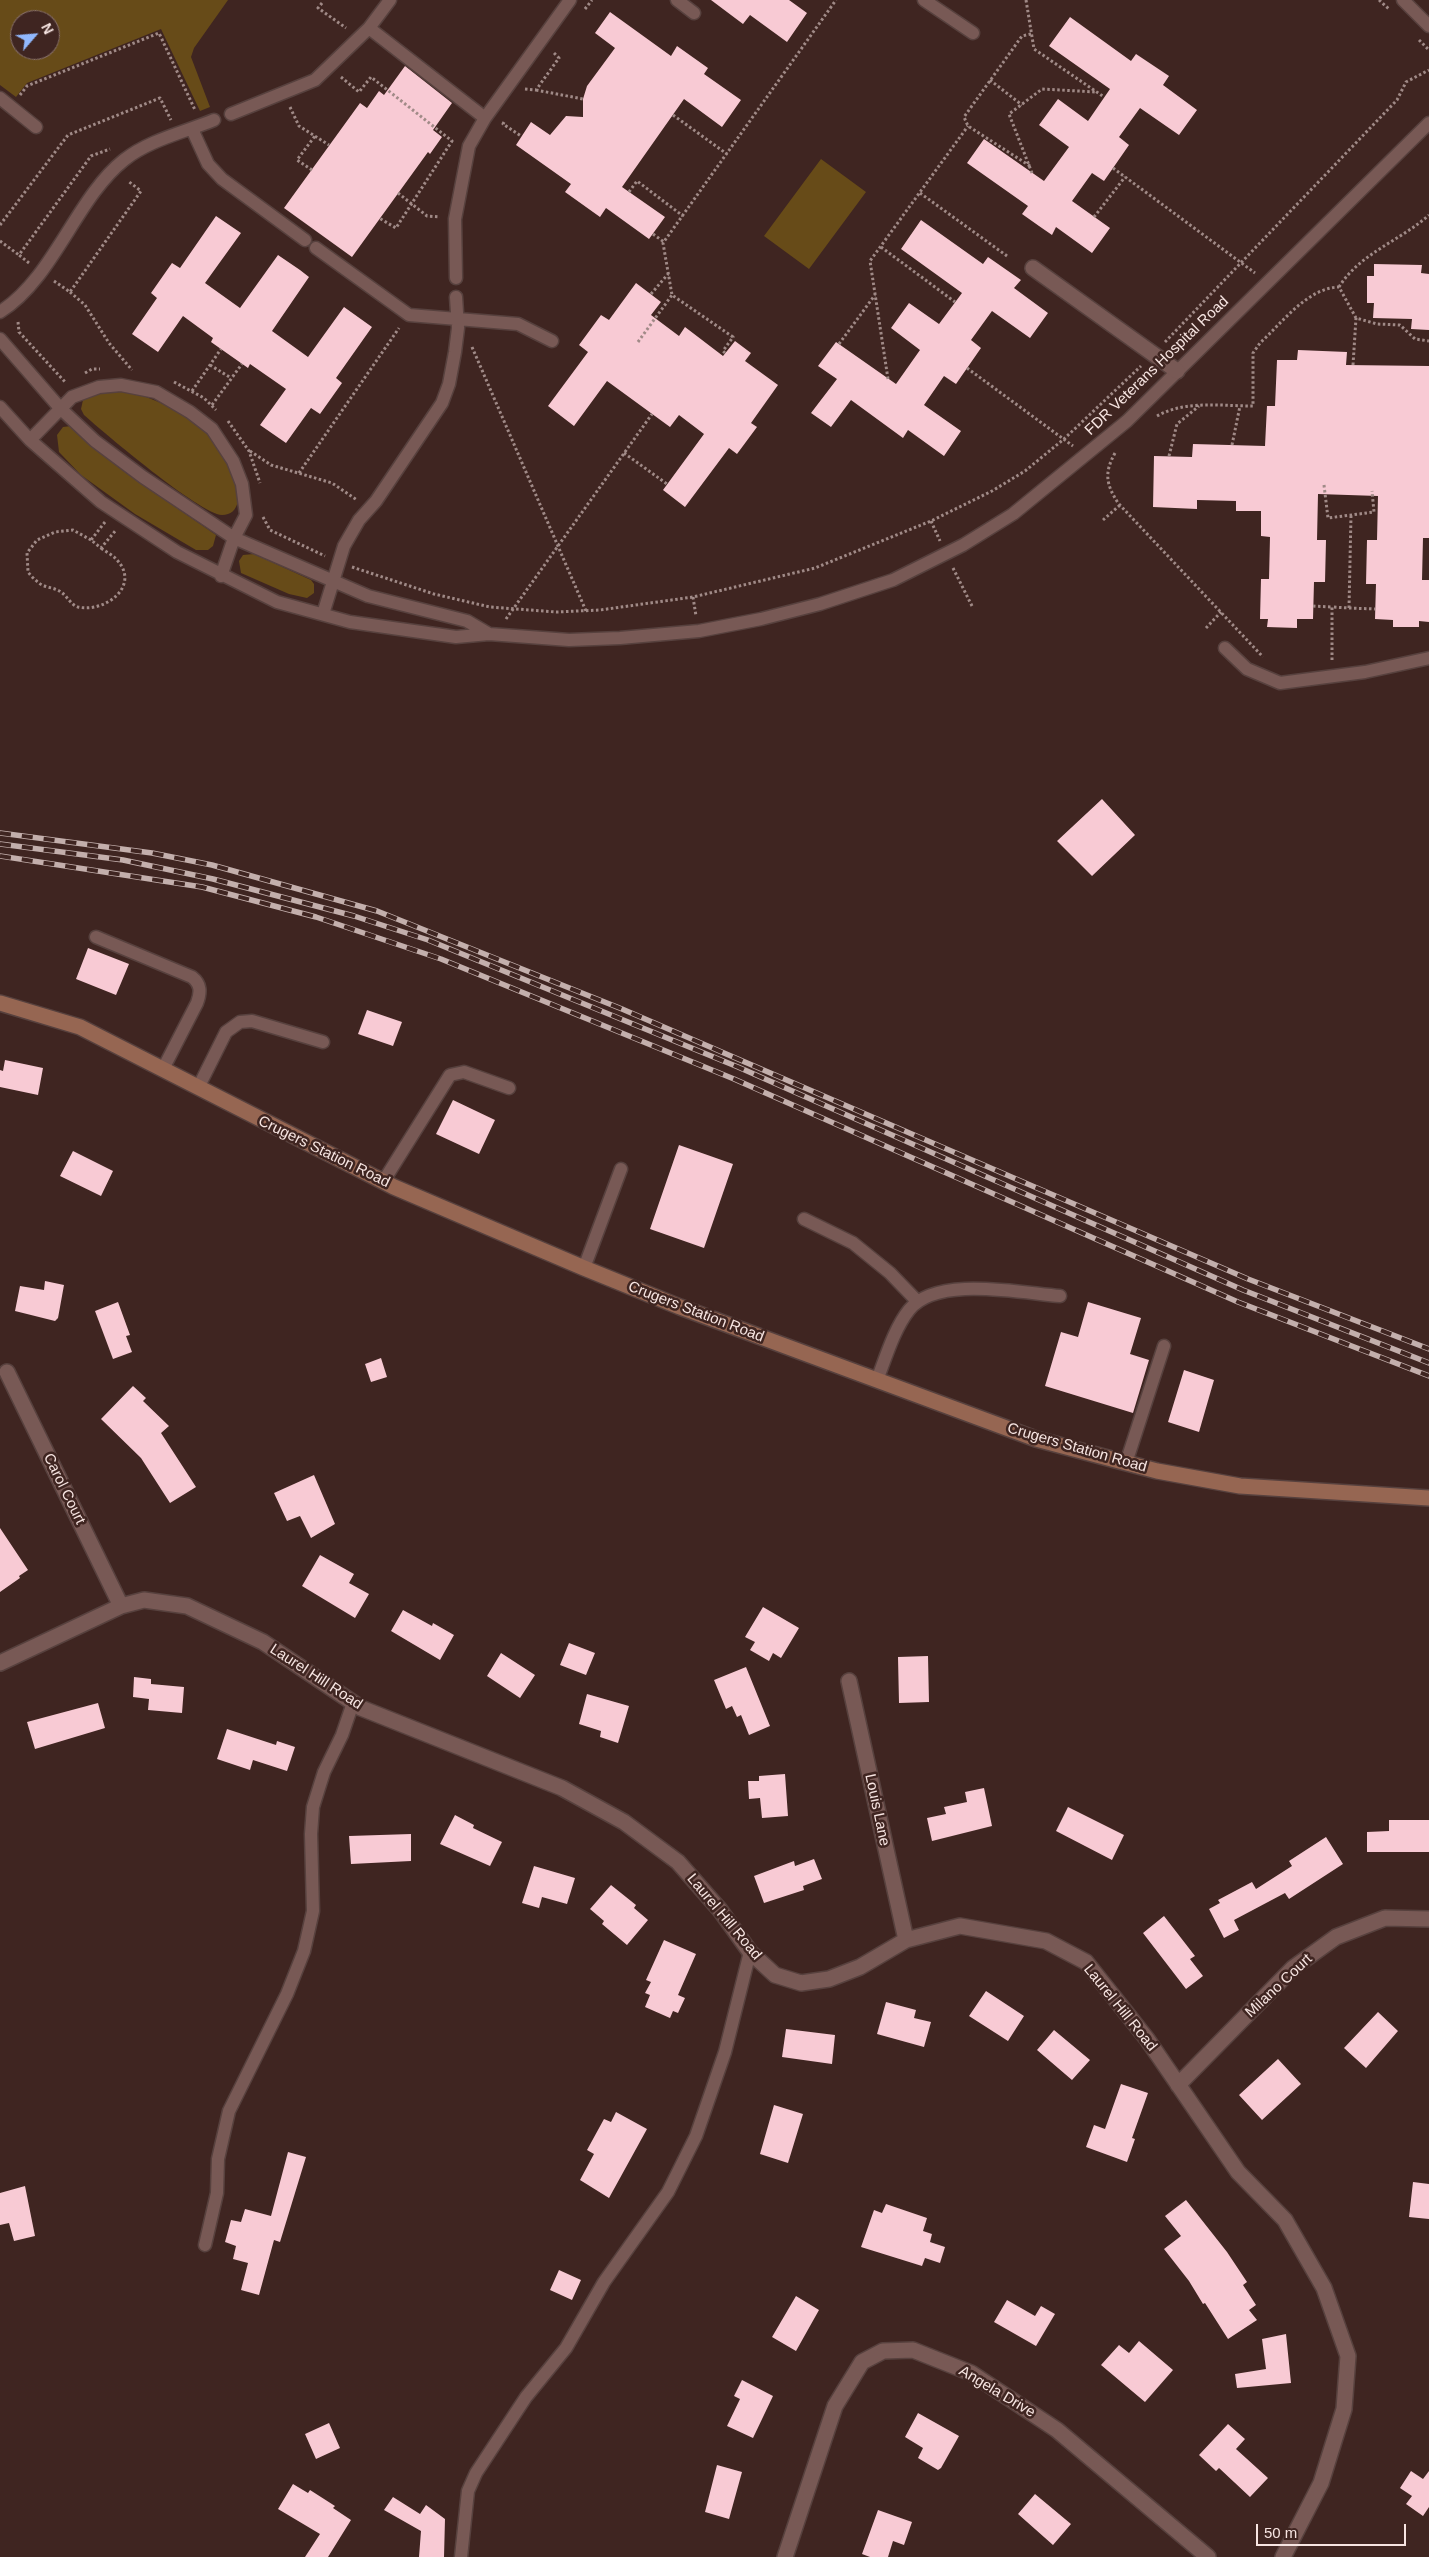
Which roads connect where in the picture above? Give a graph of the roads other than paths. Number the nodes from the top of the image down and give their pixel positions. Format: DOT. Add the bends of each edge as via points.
graph roads {
  1 [pos="390,0"];
  2 [pos="570,0"];
  3 [pos="677,0"];
  4 [pos="924,0"];
  5 [pos="1403,0"];
  6 [pos="694,12"];
  7 [pos="1429,26"];
  8 [pos="369,28"];
  9 [pos="973,34"];
  10 [pos="0,98"];
  11 [pos="231,114"];
  12 [pos="485,118"];
  13 [pos="214,120"];
  14 [pos="1429,123"];
  15 [pos="36,127"];
  16 [pos="192,129"];
  17 [pos="305,240"];
  18 [pos="316,248"];
  19 [pos="1033,268"];
  20 [pos="456,278"];
  21 [pos="456,297"];
  22 [pos="0,312"];
  23 [pos="458,318"];
  24 [pos="0,340"];
  25 [pos="552,341"];
  26 [pos="1178,371"];
  27 [pos="0,407"];
  28 [pos="60,408"];
  29 [pos="30,440"];
  30 [pos="234,538"];
  31 [pos="221,576"];
  32 [pos="333,582"];
  33 [pos="323,614"];
  34 [pos="489,634"];
  35 [pos="1226,648"];
  36 [pos="1429,658"];
  37 [pos="96,937"];
  38 [pos="0,1003"];
  39 [pos="323,1042"];
  40 [pos="163,1070"];
  41 [pos="198,1088"];
  42 [pos="509,1088"];
  43 [pos="621,1169"];
  44 [pos="384,1182"];
  45 [pos="804,1219"];
  46 [pos="584,1268"];
  47 [pos="1060,1296"];
  48 [pos="917,1301"];
  49 [pos="1164,1346"];
  50 [pos="7,1372"];
  51 [pos="877,1380"];
  52 [pos="1126,1463"];
  53 [pos="1429,1498"];
  54 [pos="120,1606"];
  55 [pos="0,1663"];
  56 [pos="849,1681"];
  57 [pos="353,1703"];
  58 [pos="1429,1920"];
  59 [pos="906,1940"];
  60 [pos="750,1952"];
  61 [pos="1178,2085"];
  62 [pos="205,2245"];
  63 [pos="461,2557"];
  64 [pos="785,2557"];
  65 [pos="1208,2557"];
  66 [pos="1283,2557"];
  1 -- 8 [label="lane"];
  2 -- 12 [label="lane"];
  3 -- 6 [label="lane"];
  4 -- 9 [label="lane"];
  5 -- 7 [label="lane"];
  8 -- 11 [label="lane" via="315,80"];
  8 -- 12 [label="lane"];
  10 -- 15 [label="lane"];
  12 -- 20 [label="lane" via="469,146 460,190 455,219"];
  13 -- 16 [label="lane"];
  14 -- 26 [label="lane, FDR Veterans Hospital Road"];
  16 -- 17 [label="lane" via="208,164 222,179"];
  16 -- 22 [label="lane" via="141,148 109,174 38,275"];
  18 -- 23 [label="lane" via="409,315"];
  19 -- 26 [label="street"];
  21 -- 23 [label="lane"];
  23 -- 25 [label="lane" via="518,324"];
  23 -- 32 [label="lane" via="449,384 442,403 376,501 359,520 344,546"];
  24 -- 28 [label="lane, FDR Veterans Hospital Road"];
  26 -- 34 [label="lane, FDR Veterans Hospital Road" via="1127,421 1013,514 964,545 893,580 820,604 699,631 569,640"];
  27 -- 29 [label="lane, FDR Veterans Hospital Road"];
  28 -- 29 [label="lane"];
  28 -- 30 [label="lane, FDR Veterans Hospital Road" via="95,441 143,477"];
  28 -- 30 [label="lane" via="72,397 90,390 121,385 156,392 190,412 212,429 234,461 242,484 246,515"];
  29 -- 31 [label="lane, FDR Veterans Hospital Road" via="117,519"];
  30 -- 31 [label="lane"];
  30 -- 32 [label="lane, FDR Veterans Hospital Road"];
  31 -- 33 [label="lane, FDR Veterans Hospital Road" via="277,602"];
  32 -- 33 [label="lane"];
  32 -- 34 [label="lane, FDR Veterans Hospital Road" via="368,596 467,621"];
  33 -- 34 [label="lane, FDR Veterans Hospital Road" via="350,622 456,637"];
  35 -- 36 [label="lane" via="1247,669 1280,683 1365,672"];
  37 -- 40 [label="lane" via="192,977 199,986 200,996"];
  38 -- 40 [label="street, Crugers Station Road" via="80,1027"];
  39 -- 41 [label="lane" via="252,1021 240,1022 226,1032"];
  40 -- 41 [label="street, Crugers Station Road"];
  41 -- 44 [label="street, Crugers Station Road"];
  42 -- 44 [label="lane" via="464,1072 450,1075"];
  43 -- 46 [label="lane"];
  44 -- 46 [label="street, Crugers Station Road"];
  45 -- 48 [label="lane" via="853,1243 890,1273"];
  46 -- 51 [label="street, Crugers Station Road"];
  47 -- 48 [label="lane" via="976,1288 934,1293"];
  48 -- 51 [label="lane" via="895,1336"];
  49 -- 52 [label="lane"];
  50 -- 54 [label="street, Carol Court"];
  51 -- 52 [label="street, Crugers Station Road" via="1036,1438"];
  52 -- 53 [label="street, Crugers Station Road" via="1240,1486"];
  54 -- 55 [label="street, Laurel Hill Road"];
  54 -- 57 [label="street, Laurel Hill Road" via="144,1600 186,1606 263,1642"];
  56 -- 59 [label="street, Louis Lane"];
  57 -- 60 [label="street, Laurel Hill Road" via="562,1788 624,1822 678,1862 720,1910"];
  57 -- 62 [label="lane" via="313,1807 310,1834 313,1910 304,1951 287,1994 229,2111 218,2159 217,2193"];
  58 -- 61 [label="street, Milano Court" via="1385,1918 1336,1937 1293,1968"];
  59 -- 60 [label="street, Laurel Hill Road" via="860,1967 829,1979 801,1984 775,1975"];
  59 -- 61 [label="street, Laurel Hill Road" via="960,1926 1046,1941 1086,1962 1147,2039"];
  60 -- 63 [label="lane" via="724,2052 696,2136 668,2192 604,2282 566,2348 526,2397 476,2473 468,2491"];
  61 -- 66 [label="street, Laurel Hill Road" via="1238,2172 1285,2220 1324,2288 1348,2356 1344,2409 1321,2482"];
  64 -- 65 [label="street, Angela Drive" via="836,2406 862,2362 883,2351 913,2350 971,2373 1057,2430"];
}
